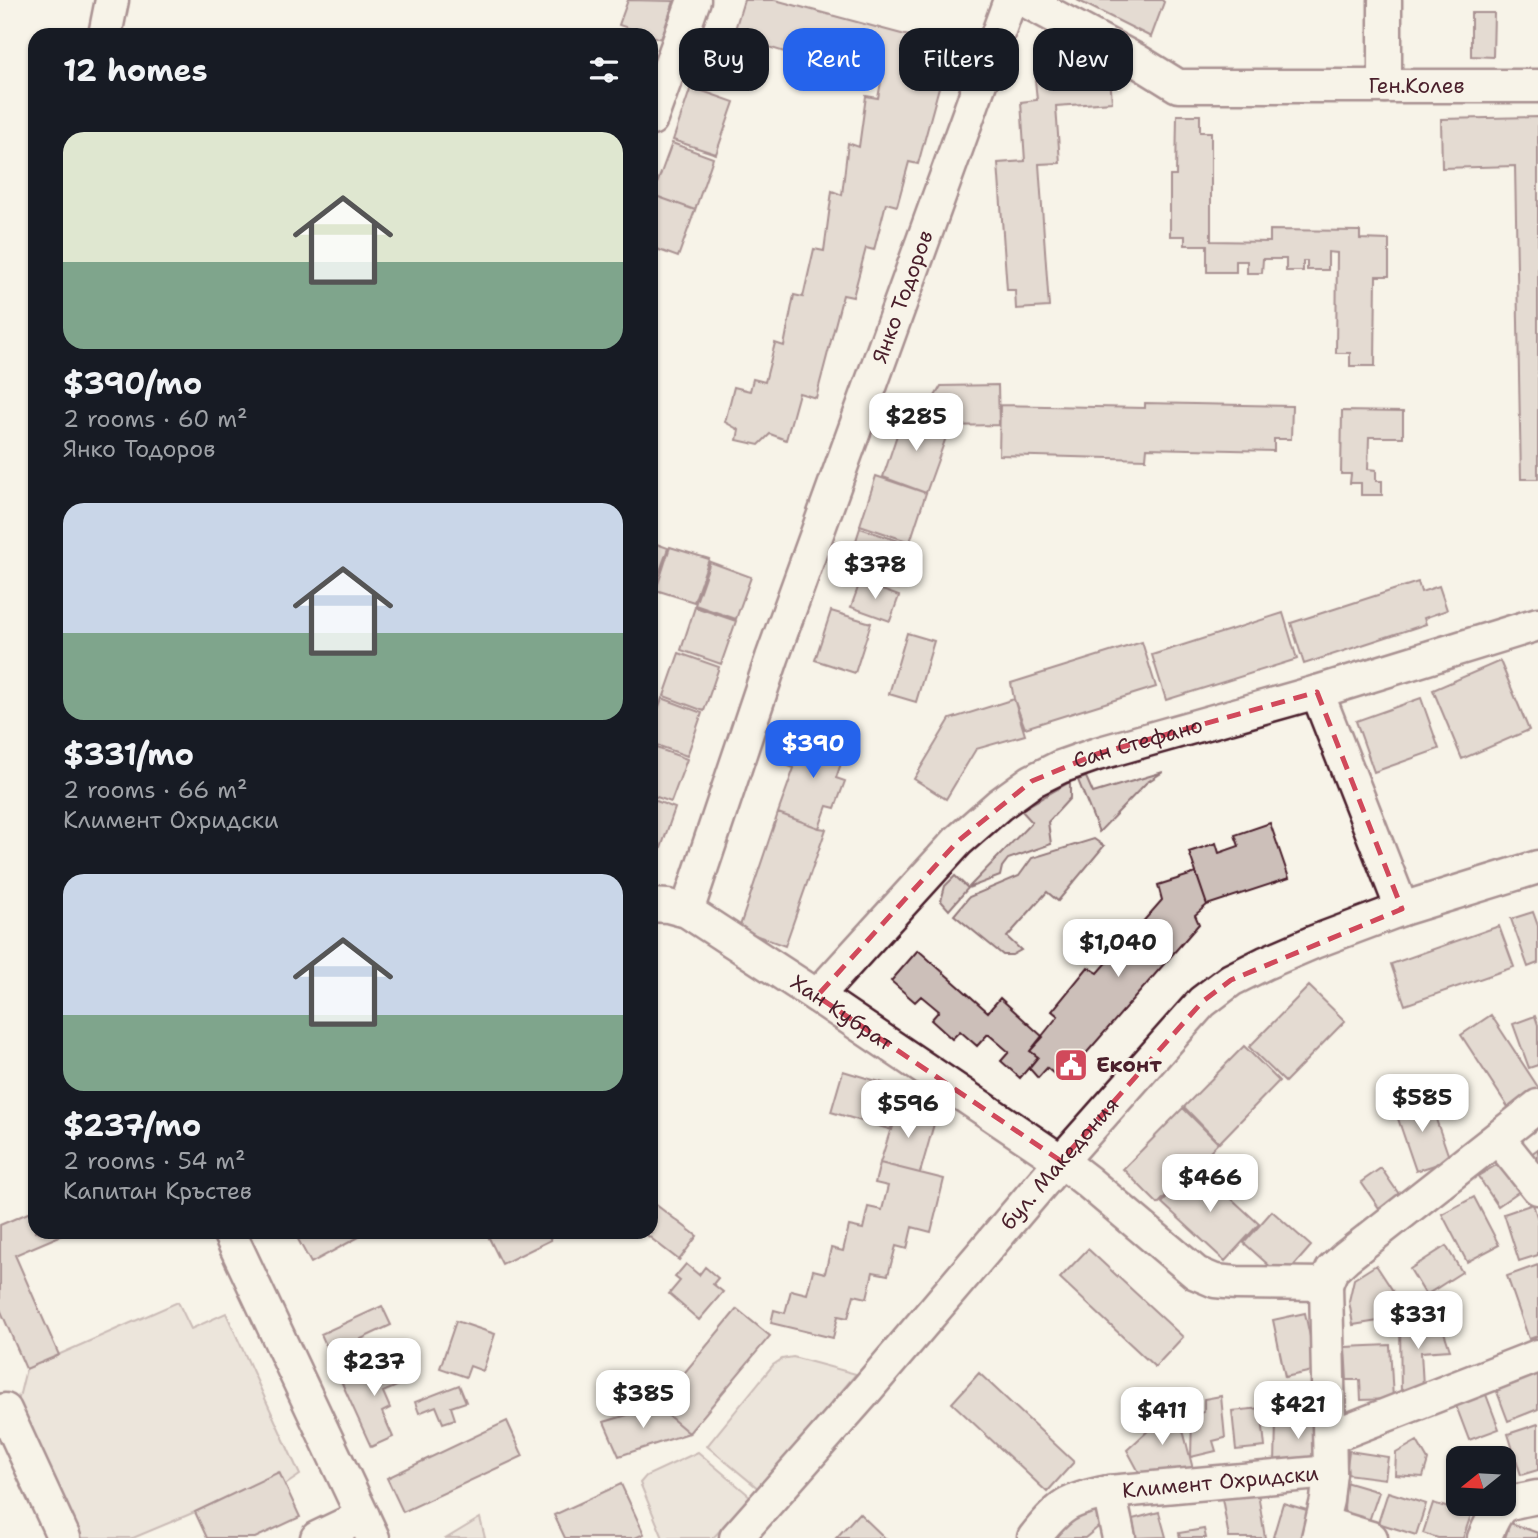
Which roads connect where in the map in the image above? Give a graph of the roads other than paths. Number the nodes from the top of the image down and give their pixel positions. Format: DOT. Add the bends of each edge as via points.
graph roads {
  1 [pos="112,0"];
  2 [pos="694,0"];
  3 [pos="1010,0"];
  4 [pos="1024,0"];
  5 [pos="1385,0"];
  6 [pos="106,28"];
  7 [pos="1385,86"];
  8 [pos="1538,86"];
  9 [pos="658,100"];
  10 [pos="1538,624"];
  11 [pos="1317,692"];
  12 [pos="1538,867"];
  13 [pos="658,905"];
  14 [pos="1402,909"];
  15 [pos="687,911"];
  16 [pos="817,996"];
  17 [pos="1538,1106"];
  18 [pos="1498,1138"];
  19 [pos="1061,1161"];
  20 [pos="1538,1188"];
  21 [pos="232,1239"];
  22 [pos="1326,1284"];
  23 [pos="1538,1356"];
  24 [pos="5,1409"];
  25 [pos="1330,1437"];
  26 [pos="1330,1472"];
  27 [pos="1109,1492"];
  28 [pos="1538,1497"];
  29 [pos="368,1527"];
  30 [pos="1320,1530"];
  31 [pos="64,1538"];
  32 [pos="317,1538"];
  33 [pos="736,1538"];
  34 [pos="1034,1538"];
  35 [pos="1119,1538"];
  36 [pos="1371,1538"];
  37 [pos="1484,1538"];
  1 -- 6 [label="street"];
  2 -- 9 [label="street"];
  3 -- 15 [label="street, Янко Тодоров" via="772,658"];
  4 -- 7 [label="street, Ген.Колев" via="1178,86"];
  5 -- 7 [label="street"];
  7 -- 8 [label="street, Ген.Колев"];
  10 -- 11 [label="street, Сан Стефано"];
  11 -- 14 [label="street"];
  11 -- 16 [label="street, Сан Стефано" via="1097,754 1032,781 958,841"];
  12 -- 14 [label="street, бул. Македония"];
  13 -- 15 [label="street, Хан Кубрат"];
  14 -- 19 [label="street, бул. Македония" via="1231,980 1202,1002"];
  15 -- 16 [label="street, Хан Кубрат"];
  16 -- 19 [label="street, Хан Кубрат"];
  17 -- 18 [label="street"];
  18 -- 20 [label="street"];
  18 -- 22 [label="street" via="1346,1257 1332,1270"];
  19 -- 22 [label="street, Хан Кубрат" via="1196,1273 1237,1283"];
  19 -- 33 [label="street, бул. Македония"];
  21 -- 29 [label="street"];
  22 -- 25 [label="street"];
  23 -- 25 [label="street, Климент Охридски"];
  24 -- 31 [label="street"];
  25 -- 26 [label="street"];
  26 -- 27 [label="street, Климент Охридски"];
  26 -- 30 [label="street"];
  27 -- 34 [label="street, Климент Охридски" via="1070,1502"];
  27 -- 35 [label="street"];
  28 -- 37 [label="street" via="1497,1510"];
  29 -- 32 [label="street"];
  30 -- 36 [label="street"];
}
